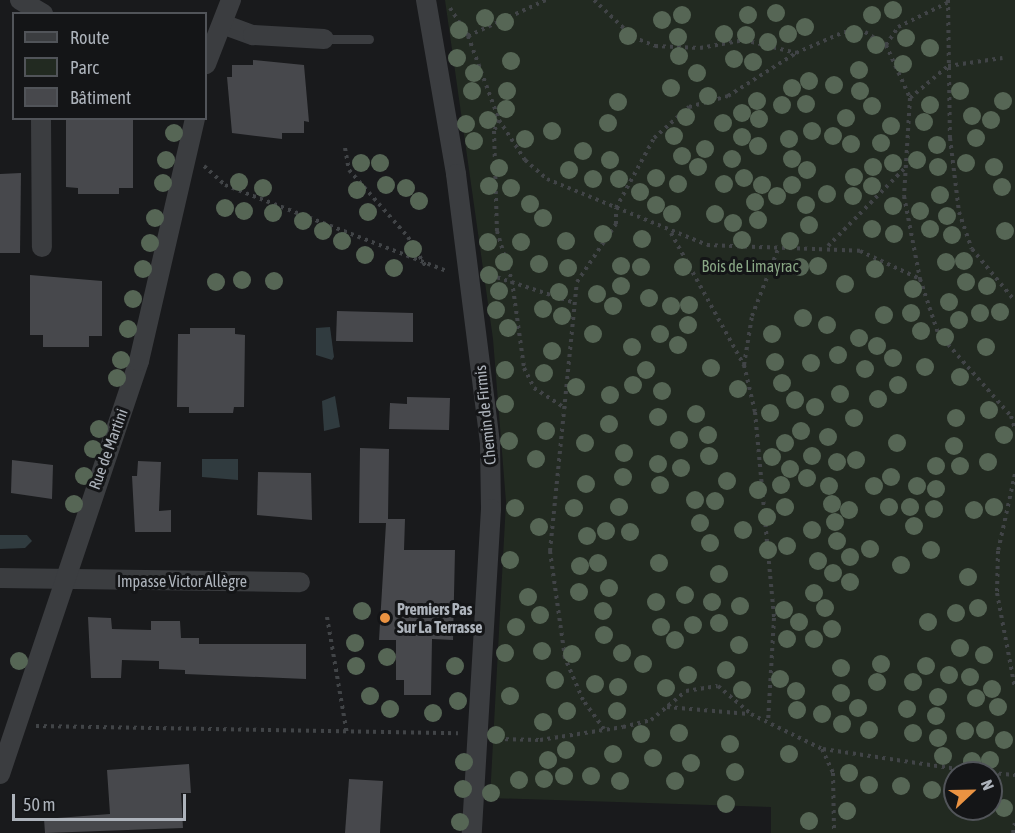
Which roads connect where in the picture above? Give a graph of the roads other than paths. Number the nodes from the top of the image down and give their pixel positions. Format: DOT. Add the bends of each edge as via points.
graph roads {
  1 [pos="20,0"];
  2 [pos="231,0"];
  3 [pos="426,0"];
  4 [pos="40,12"];
  5 [pos="225,25"];
  6 [pos="324,39"];
  7 [pos="369,39"];
  8 [pos="207,62"];
  9 [pos="41,120"];
  10 [pos="195,120"];
  11 [pos="42,248"];
  12 [pos="0,578"];
  13 [pos="64,580"];
  14 [pos="300,582"];
  15 [pos="0,774"];
  16 [pos="472,833"];
  1 -- 4 [label="street"];
  2 -- 5 [label="street"];
  3 -- 16 [label="street, Chemin de Firmis" via="469,269 490,444"];
  5 -- 6 [label="street" via="253,35"];
  5 -- 8 [label="street"];
  6 -- 7 [label="lane"];
  9 -- 11 [label="street"];
  10 -- 13 [label="street, Rue de Martini" via="139,361"];
  12 -- 13 [label="street, Impasse Victor Allègre"];
  13 -- 14 [label="street, Impasse Victor Allègre"];
  13 -- 15 [label="street, Rue de Martini"];
}
